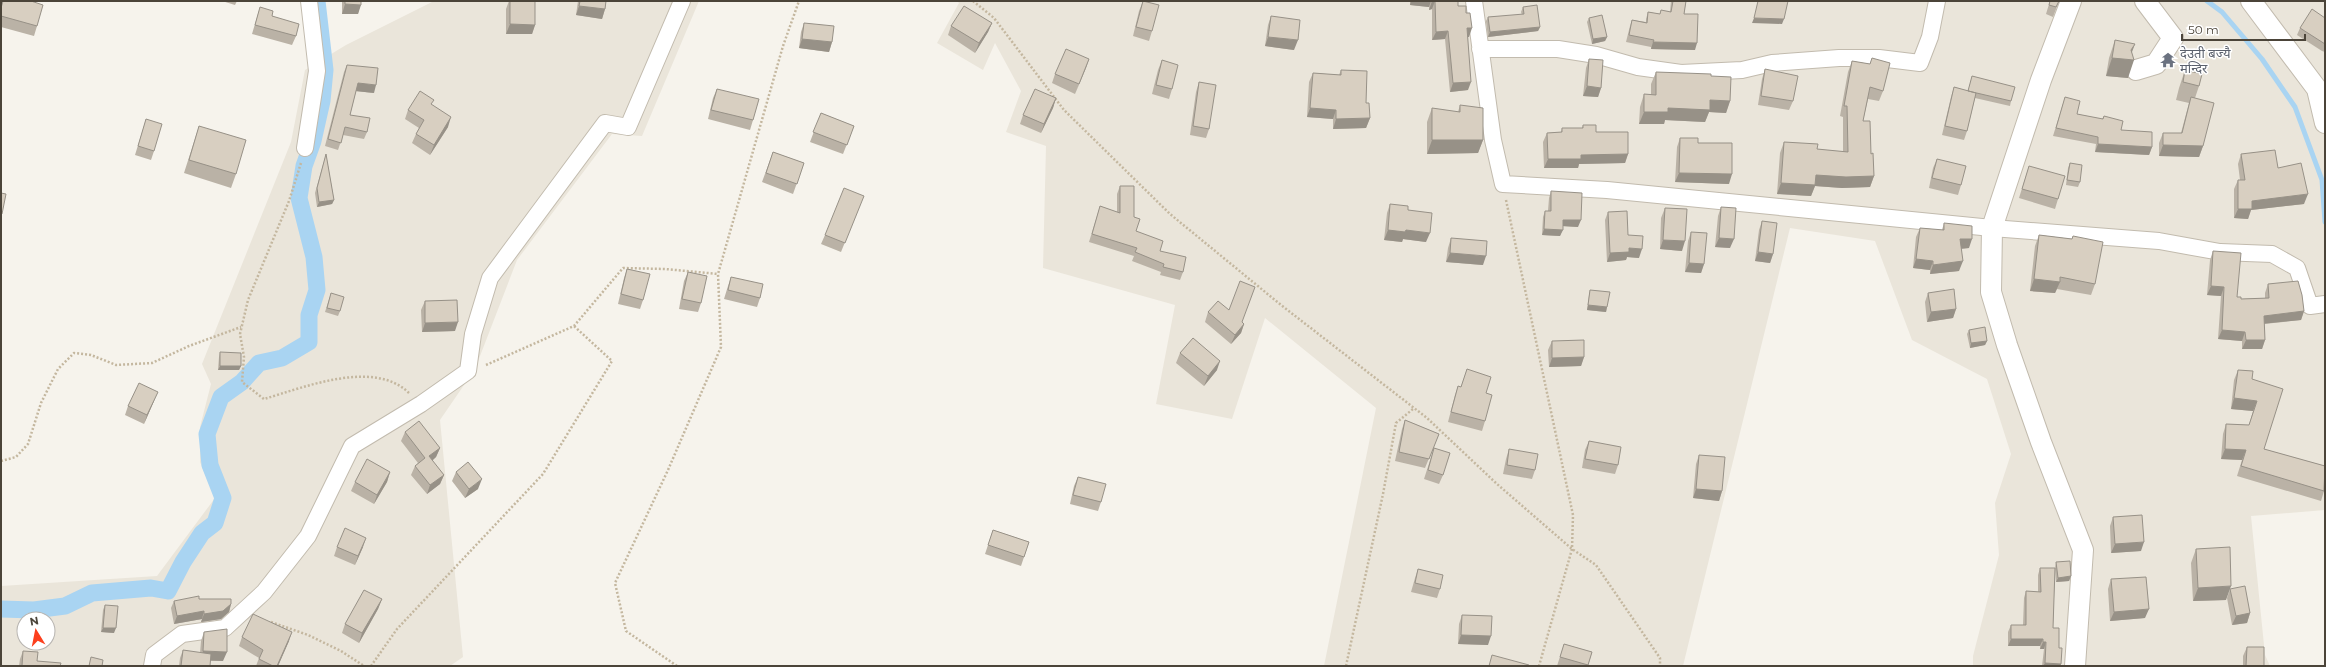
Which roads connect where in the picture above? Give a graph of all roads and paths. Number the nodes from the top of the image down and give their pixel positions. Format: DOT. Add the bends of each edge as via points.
graph roads {
  1 [pos="309,1"];
  2 [pos="682,1"];
  3 [pos="799,1"];
  4 [pos="973,1"];
  5 [pos="1474,1"];
  6 [pos="1938,1"];
  7 [pos="2071,1"];
  8 [pos="2145,1"];
  9 [pos="2251,1"];
  10 [pos="1480,49"];
  11 [pos="2136,70"];
  12 [pos="2321,85"];
  13 [pos="2325,123"];
  14 [pos="306,148"];
  15 [pos="1503,184"];
  16 [pos="1992,228"];
  17 [pos="718,274"];
  18 [pos="2318,305"];
  19 [pos="574,326"];
  20 [pos="241,327"];
  21 [pos="468,371"];
  22 [pos="421,404"];
  23 [pos="1413,408"];
  24 [pos="1,461"];
  25 [pos="1572,549"];
  26 [pos="274,623"];
  27 [pos="152,666"];
  28 [pos="364,666"];
  29 [pos="371,666"];
  30 [pos="677,666"];
  31 [pos="1346,666"];
  32 [pos="1539,666"];
  33 [pos="1660,666"];
  34 [pos="2075,666"];
  1 -- 14 [label="street" via="317,71"];
  2 -- 21 [label="street" via="628,127 605,123 490,278 474,334"];
  3 -- 17 [label="path" via="782,46"];
  4 -- 23 [label="path" via="994,18 1064,110 1170,214"];
  5 -- 10 [label="street"];
  6 -- 10 [label="street" via="1930,37 1920,63 1879,58 1839,58 1772,63 1742,70 1681,73 1638,67 1596,55 1558,49"];
  7 -- 16 [label="street" via="2041,80"];
  8 -- 11 [label="street" via="2173,38 2156,64"];
  9 -- 12 [label="street"];
  10 -- 15 [label="street" via="1493,140"];
  12 -- 13 [label="street"];
  14 -- 20 [label="path" via="289,201 248,300"];
  15 -- 16 [label="street" via="1607,190"];
  15 -- 25 [label="path" via="1572,515"];
  16 -- 18 [label="street" via="2159,241 2220,252 2272,254 2297,268"];
  16 -- 34 [label="street" via="1992,292 2007,345 2041,442 2083,550"];
  17 -- 19 [label="path" via="623,268"];
  17 -- 30 [label="path" via="721,347 668,470 615,583 626,631"];
  19 -- 21 [label="path"];
  19 -- 29 [label="path" via="612,362 543,474 397,629"];
  20 -- 22 [label="path" via="244,357 242,382 264,399 360,375 400,384"];
  20 -- 24 [label="path" via="152,363 116,365 91,355 74,353 58,369 41,404 28,444 16,457"];
  21 -- 22 [label="street"];
  22 -- 27 [label="street" via="352,446 308,536 264,592 225,628 182,634 154,655"];
  23 -- 25 [label="path"];
  23 -- 31 [label="path" via="1396,423"];
  25 -- 32 [label="path"];
  25 -- 33 [label="path" via="1596,565 1660,658"];
  26 -- 28 [label="path" via="308,635"];
}
